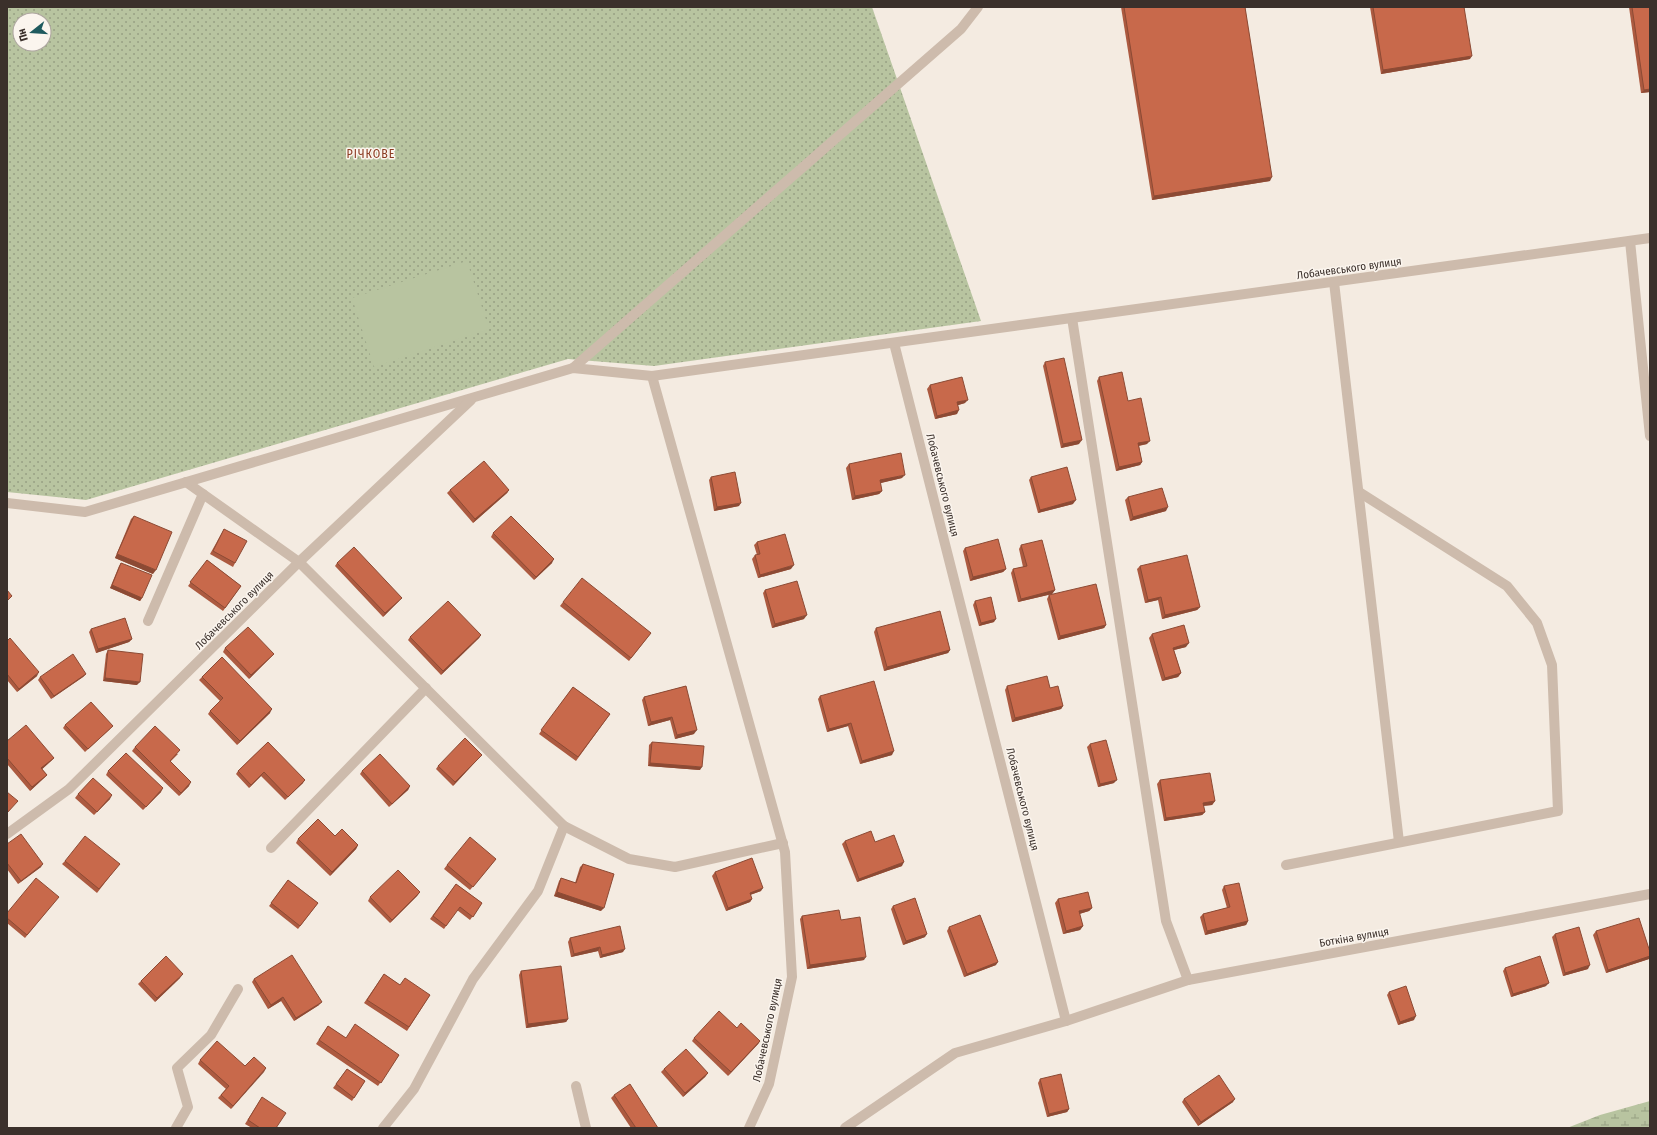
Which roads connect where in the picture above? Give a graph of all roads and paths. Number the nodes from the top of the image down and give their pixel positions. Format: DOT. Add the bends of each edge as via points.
graph roads {
  1 [pos="978,7"];
  2 [pos="1650,238"];
  3 [pos="1630,241"];
  4 [pos="1334,282"];
  5 [pos="1072,318"];
  6 [pos="894,343"];
  7 [pos="573,368"];
  8 [pos="652,376"];
  9 [pos="473,398"];
  10 [pos="1650,436"];
  11 [pos="186,482"];
  12 [pos="1358,492"];
  13 [pos="203,494"];
  14 [pos="7,503"];
  15 [pos="300,562"];
  16 [pos="148,621"];
  17 [pos="426,688"];
  18 [pos="564,826"];
  19 [pos="7,834"];
  20 [pos="1399,842"];
  21 [pos="783,843"];
  22 [pos="271,848"];
  23 [pos="1286,865"];
  24 [pos="1650,894"];
  25 [pos="1188,980"];
  26 [pos="238,989"];
  27 [pos="1066,1021"];
  28 [pos="576,1086"];
  29 [pos="176,1128"];
  30 [pos="383,1128"];
  31 [pos="586,1128"];
  32 [pos="749,1128"];
  33 [pos="845,1128"];
  1 -- 7 [label="street" via="961,29"];
  2 -- 3 [label="street, Лобачевського вулиця"];
  3 -- 4 [label="street, Лобачевського вулиця"];
  3 -- 10 [label="street"];
  4 -- 5 [label="street, Лобачевського вулиця"];
  4 -- 12 [label="street"];
  5 -- 6 [label="street, Лобачевського вулиця"];
  5 -- 25 [label="street" via="1166,921"];
  6 -- 8 [label="street, Лобачевського вулиця"];
  6 -- 27 [label="street, Лобачевського вулиця"];
  7 -- 8 [label="street, Лобачевського вулиця"];
  7 -- 9 [label="street, Лобачевського вулиця"];
  8 -- 21 [label="street, Лобачевського вулиця"];
  9 -- 11 [label="street, Лобачевського вулиця"];
  9 -- 15 [label="street, Лобачевського вулиця"];
  11 -- 13 [label="street"];
  11 -- 14 [label="street, Лобачевського вулиця" via="85,512"];
  12 -- 20 [label="street"];
  12 -- 20 [label="street" via="1507,586 1537,623 1552,666 1558,811"];
  13 -- 15 [label="street"];
  13 -- 16 [label="street"];
  15 -- 17 [label="street"];
  15 -- 19 [label="street, Лобачевського вулиця" via="69,789"];
  17 -- 18 [label="street"];
  17 -- 22 [label="street"];
  18 -- 21 [label="street" via="628,859 675,868"];
  18 -- 30 [label="street" via="538,891 473,979 414,1089"];
  20 -- 23 [label="street"];
  21 -- 32 [label="street, Лобачевського вулиця" via="792,977 769,1084"];
  24 -- 25 [label="street, Боткіна вулиця"];
  25 -- 27 [label="street, Боткіна вулиця"];
  26 -- 29 [label="street" via="211,1035 177,1068 188,1107"];
  27 -- 33 [label="street" via="955,1053"];
  28 -- 31 [label="street"];
}
